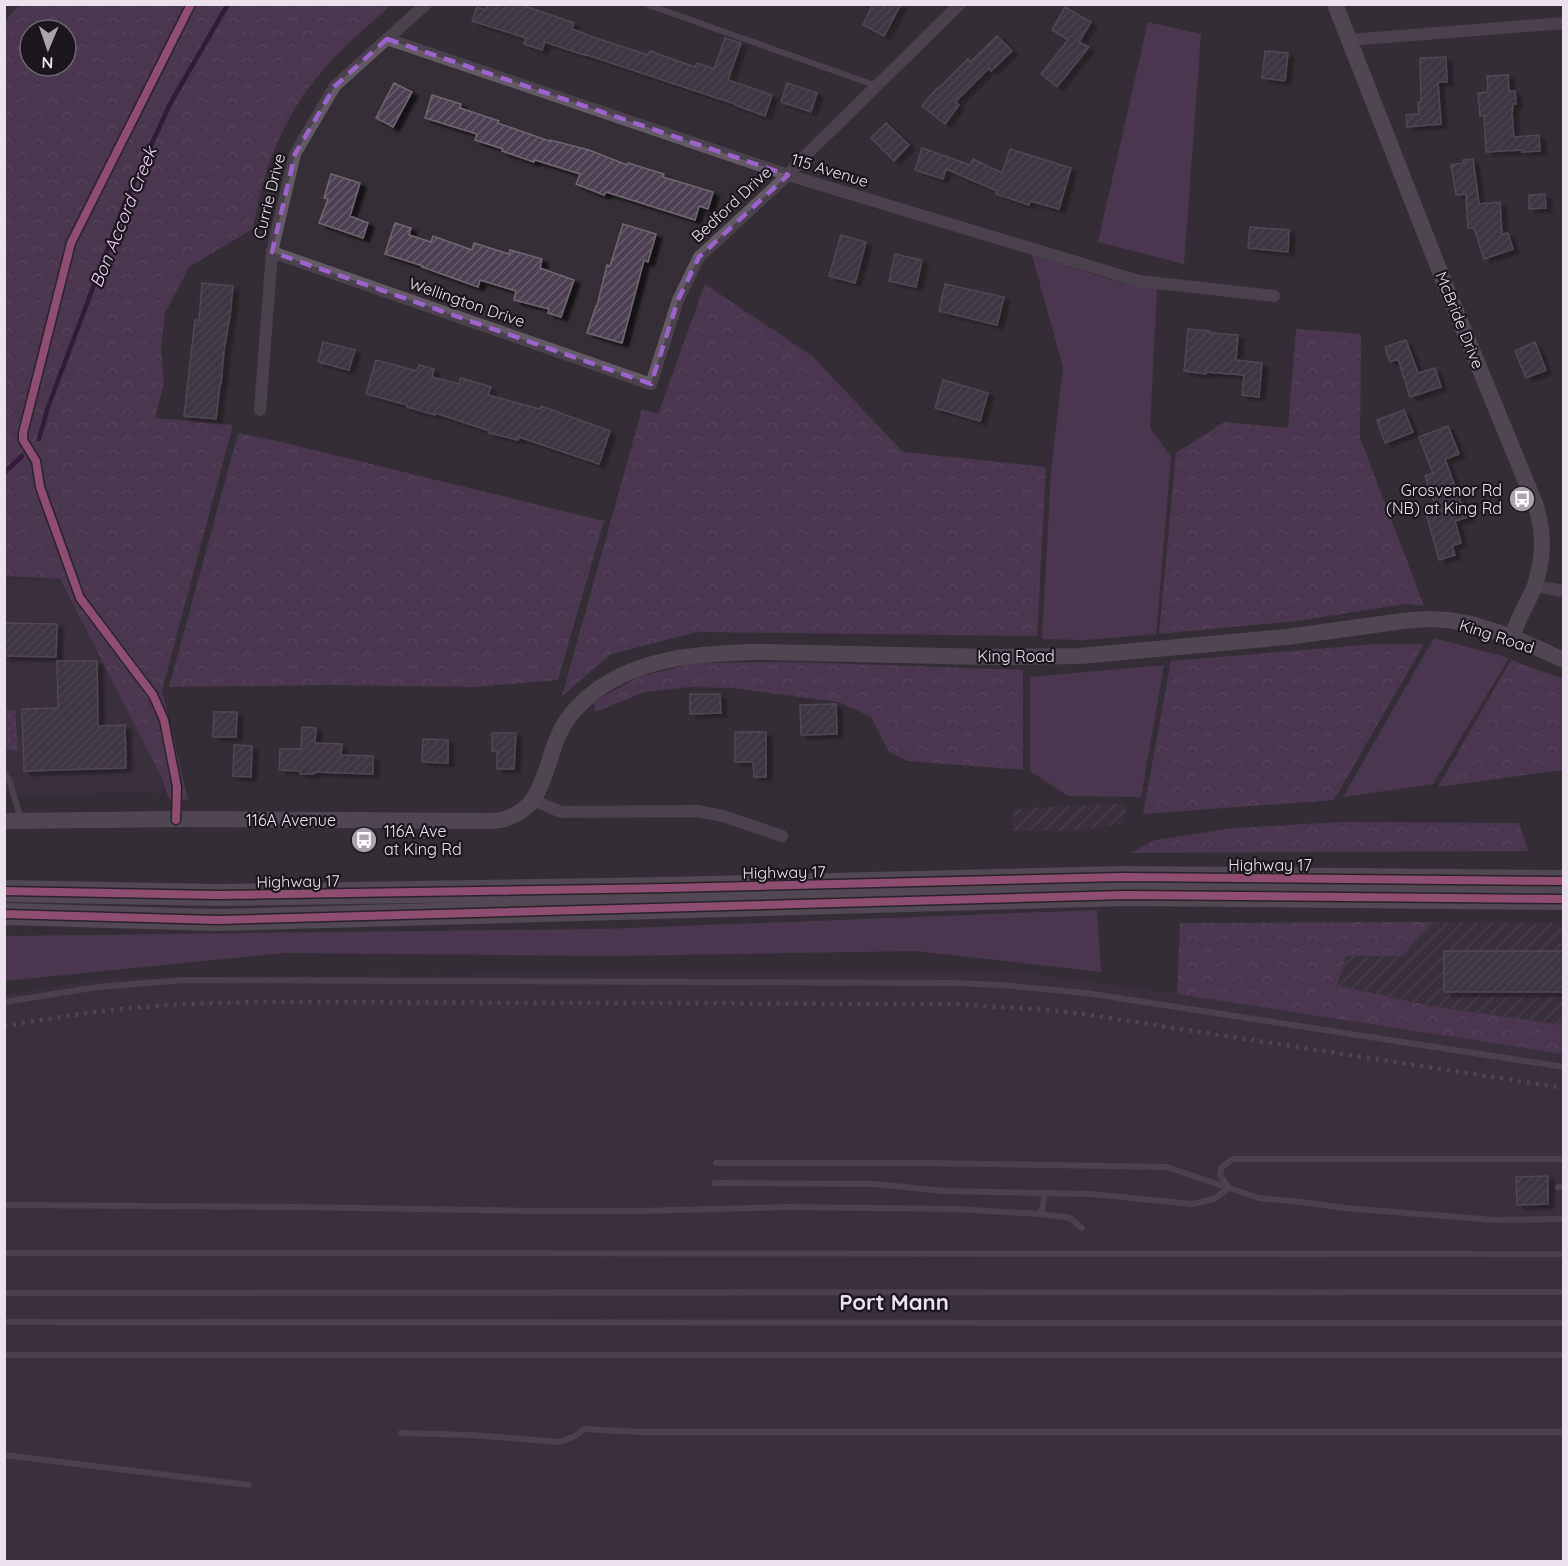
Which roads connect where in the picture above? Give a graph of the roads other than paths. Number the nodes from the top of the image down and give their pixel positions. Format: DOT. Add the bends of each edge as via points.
graph roads {
  1 [pos="426,4"];
  2 [pos="646,4"];
  3 [pos="960,4"];
  4 [pos="1335,4"];
  5 [pos="1563,23"];
  6 [pos="387,39"];
  7 [pos="1349,40"];
  8 [pos="878,86"];
  9 [pos="788,175"];
  10 [pos="272,252"];
  11 [pos="1274,296"];
  12 [pos="651,384"];
  13 [pos="260,410"];
  14 [pos="1535,586"];
  15 [pos="1563,591"];
  16 [pos="1512,637"];
  17 [pos="1563,660"];
  18 [pos="4,772"];
  19 [pos="533,800"];
  20 [pos="13,821"];
  21 [pos="782,836"];
  22 [pos="1563,881"];
  23 [pos="4,891"];
  24 [pos="1563,899"];
  25 [pos="4,914"];
  26 [pos="4,1002"];
  27 [pos="1563,1067"];
  28 [pos="1563,1159"];
  29 [pos="716,1163"];
  30 [pos="715,1183"];
  31 [pos="1229,1188"];
  32 [pos="1045,1193"];
  33 [pos="4,1205"];
  34 [pos="1041,1214"];
  35 [pos="1563,1219"];
  36 [pos="1082,1228"];
  37 [pos="4,1254"];
  38 [pos="1563,1254"];
  39 [pos="1563,1292"];
  40 [pos="4,1293"];
  41 [pos="4,1323"];
  42 [pos="1563,1323"];
  43 [pos="4,1354"];
  44 [pos="1563,1355"];
  45 [pos="1563,1432"];
  46 [pos="401,1433"];
  47 [pos="4,1455"];
  48 [pos="249,1485"];
  1 -- 6 [label="street, Currie Drive"];
  2 -- 8 [label="lane"];
  3 -- 8 [label="street, Bedford Drive"];
  4 -- 7 [label="street, McBride Drive"];
  5 -- 7 [label="street"];
  6 -- 9 [label="street, 115 Avenue"];
  6 -- 10 [label="street, Currie Drive" via="335,86 296,153"];
  7 -- 14 [label="street, McBride Drive" via="1536,506 1543,540"];
  8 -- 9 [label="street, Bedford Drive"];
  9 -- 11 [label="street, 115 Avenue" via="1139,282"];
  9 -- 12 [label="street, Bedford Drive" via="699,257 678,300"];
  10 -- 12 [label="street, Wellington Drive"];
  10 -- 13 [label="street, Currie Drive"];
  14 -- 15 [label="street"];
  14 -- 16 [label="street, McBride Drive"];
  16 -- 17 [label="street, King Road"];
  16 -- 19 [label="street, King Road" via="1471,624 1427,620 1287,638 1080,656 731,652 672,659 617,677 573,711 559,731"];
  18 -- 20 [label="lane" via="15,803"];
  19 -- 20 [label="street, 116A Avenue" via="505,819 487,821"];
  19 -- 21 [label="street" via="561,813 697,811"];
  22 -- 23 [label="highway, Highway 17" via="1122,877 217,895"];
  24 -- 25 [label="highway, Highway 17" via="1125,895 217,920"];
  26 -- 27 [label="lane" via="98,987 184,980 956,983 1086,993"];
  28 -- 31 [label="lane" via="1233,1159 1222,1167 1220,1176"];
  29 -- 31 [label="lane" via="1167,1167"];
  30 -- 32 [label="lane" via="874,1184 944,1191"];
  31 -- 32 [label="lane" via="1214,1199 1192,1204"];
  31 -- 35 [label="lane" via="1259,1198 1345,1208 1494,1220"];
  32 -- 34 [label="lane"];
  33 -- 34 [label="lane" via="593,1211 788,1207"];
  34 -- 36 [label="lane" via="1070,1218"];
  37 -- 38 [label="lane"];
  39 -- 40 [label="lane"];
  41 -- 42 [label="lane"];
  43 -- 44 [label="lane"];
  45 -- 46 [label="lane" via="584,1429 560,1442"];
  47 -- 48 [label="lane"];
}
